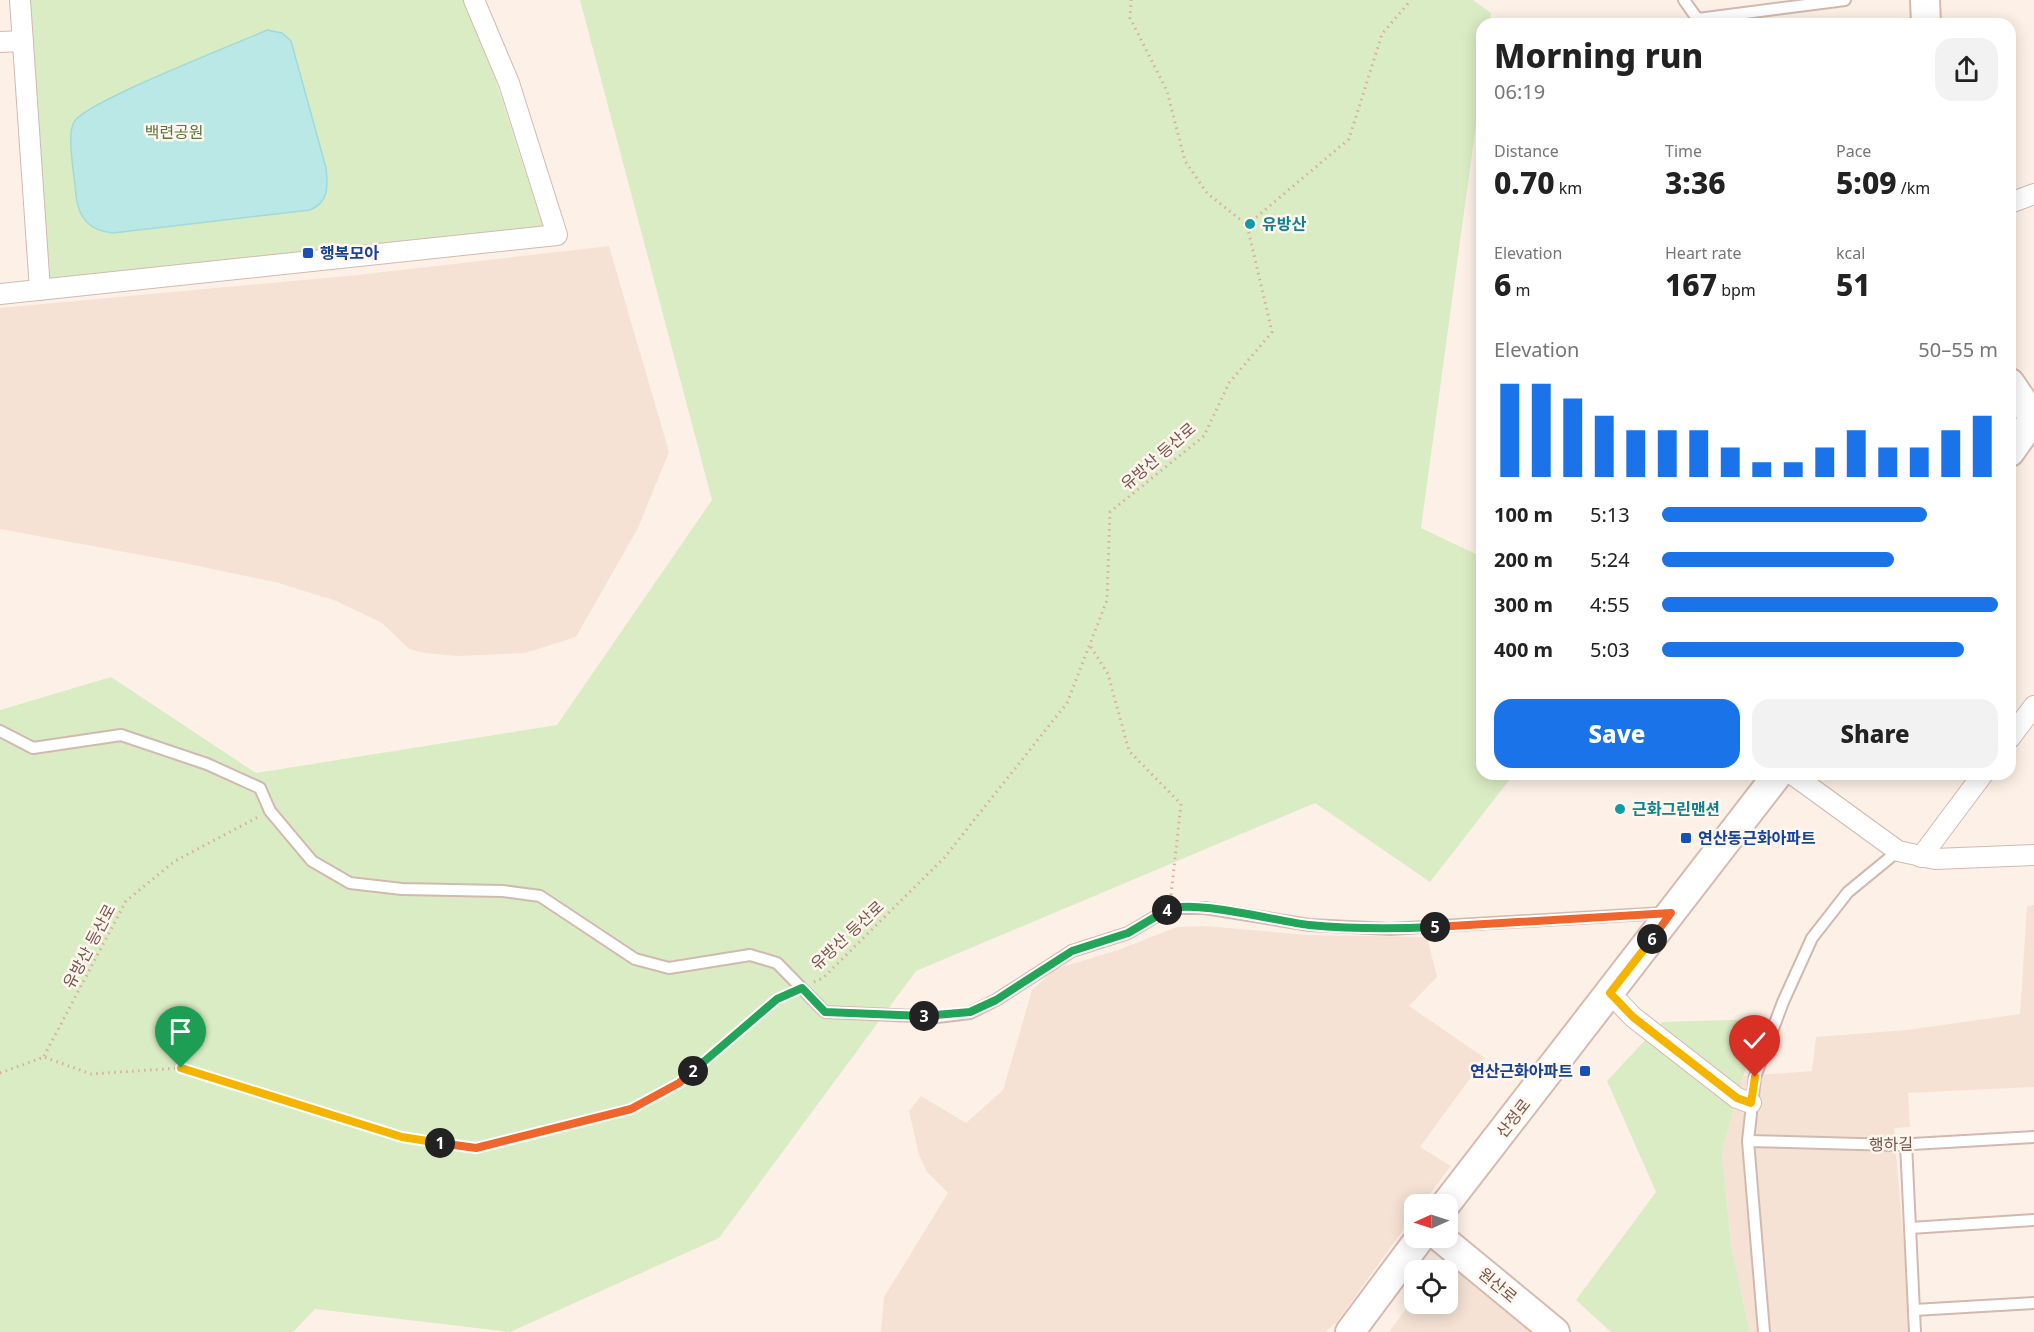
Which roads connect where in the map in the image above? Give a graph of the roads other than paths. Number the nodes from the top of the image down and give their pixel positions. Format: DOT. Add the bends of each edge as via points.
graph roads {
  1 [pos="20,0"];
  2 [pos="474,0"];
  3 [pos="1684,0"];
  4 [pos="1845,0"];
  5 [pos="1925,0"];
  6 [pos="1780,5"];
  7 [pos="1697,18"];
  8 [pos="1719,18"];
  9 [pos="1926,18"];
  10 [pos="22,40"];
  11 [pos="0,42"];
  12 [pos="2034,194"];
  13 [pos="2016,201"];
  14 [pos="40,290"];
  15 [pos="0,294"];
  16 [pos="2016,392"];
  17 [pos="2034,418"];
  18 [pos="2016,444"];
  19 [pos="2034,706"];
  20 [pos="2016,730"];
  21 [pos="0,731"];
  22 [pos="1774,780"];
  23 [pos="1800,780"];
  24 [pos="1979,780"];
  25 [pos="1898,851"];
  26 [pos="2034,855"];
  27 [pos="1921,857"];
  28 [pos="1671,913"];
  29 [pos="1610,993"];
  30 [pos="1751,1103"];
  31 [pos="2034,1137"];
  32 [pos="1748,1141"];
  33 [pos="1906,1144"];
  34 [pos="1454,1194"];
  35 [pos="2034,1220"];
  36 [pos="1910,1228"];
  37 [pos="1413,1248"];
  38 [pos="1453,1248"];
  39 [pos="2034,1303"];
  40 [pos="1914,1310"];
  41 [pos="1350,1332"];
  42 [pos="1555,1332"];
  43 [pos="1764,1332"];
  44 [pos="1915,1332"];
  1 -- 10 [label="street"];
  2 -- 14 [label="street" via="509,82 558,235"];
  3 -- 7 [label="lane"];
  4 -- 6 [label="lane"];
  5 -- 9 [label="street"];
  6 -- 8 [label="lane"];
  10 -- 11 [label="street"];
  10 -- 14 [label="street"];
  12 -- 13 [label="street"];
  14 -- 15 [label="street"];
  16 -- 17 [label="street"];
  17 -- 18 [label="street"];
  19 -- 20 [label="street"];
  21 -- 28 [label="lane" via="33,748 121,735 260,788 270,811 312,861 350,883 540,896 635,959 669,968 750,955 777,963 825,1012 937,1017 970,1012 996,1000 1072,951 1128,933 1170,908 1205,908 1309,925 1390,929"];
  22 -- 28 [label="street, 산정로"];
  23 -- 25 [label="street"];
  24 -- 27 [label="street"];
  25 -- 27 [label="street"];
  25 -- 30 [label="lane" via="1848,892 1812,938 1769,1038 1755,1077"];
  26 -- 27 [label="street"];
  28 -- 29 [label="street, 산정로"];
  29 -- 30 [label="street" via="1633,1017 1737,1098"];
  29 -- 34 [label="street, 산정로"];
  30 -- 32 [label="lane"];
  31 -- 33 [label="lane, 행하길"];
  32 -- 33 [label="lane, 행하길"];
  32 -- 43 [label="lane"];
  33 -- 36 [label="lane"];
  35 -- 36 [label="lane"];
  36 -- 40 [label="lane"];
  37 -- 41 [label="street"];
  38 -- 42 [label="street, 원산로"];
  39 -- 40 [label="lane"];
  40 -- 44 [label="lane"];
}
